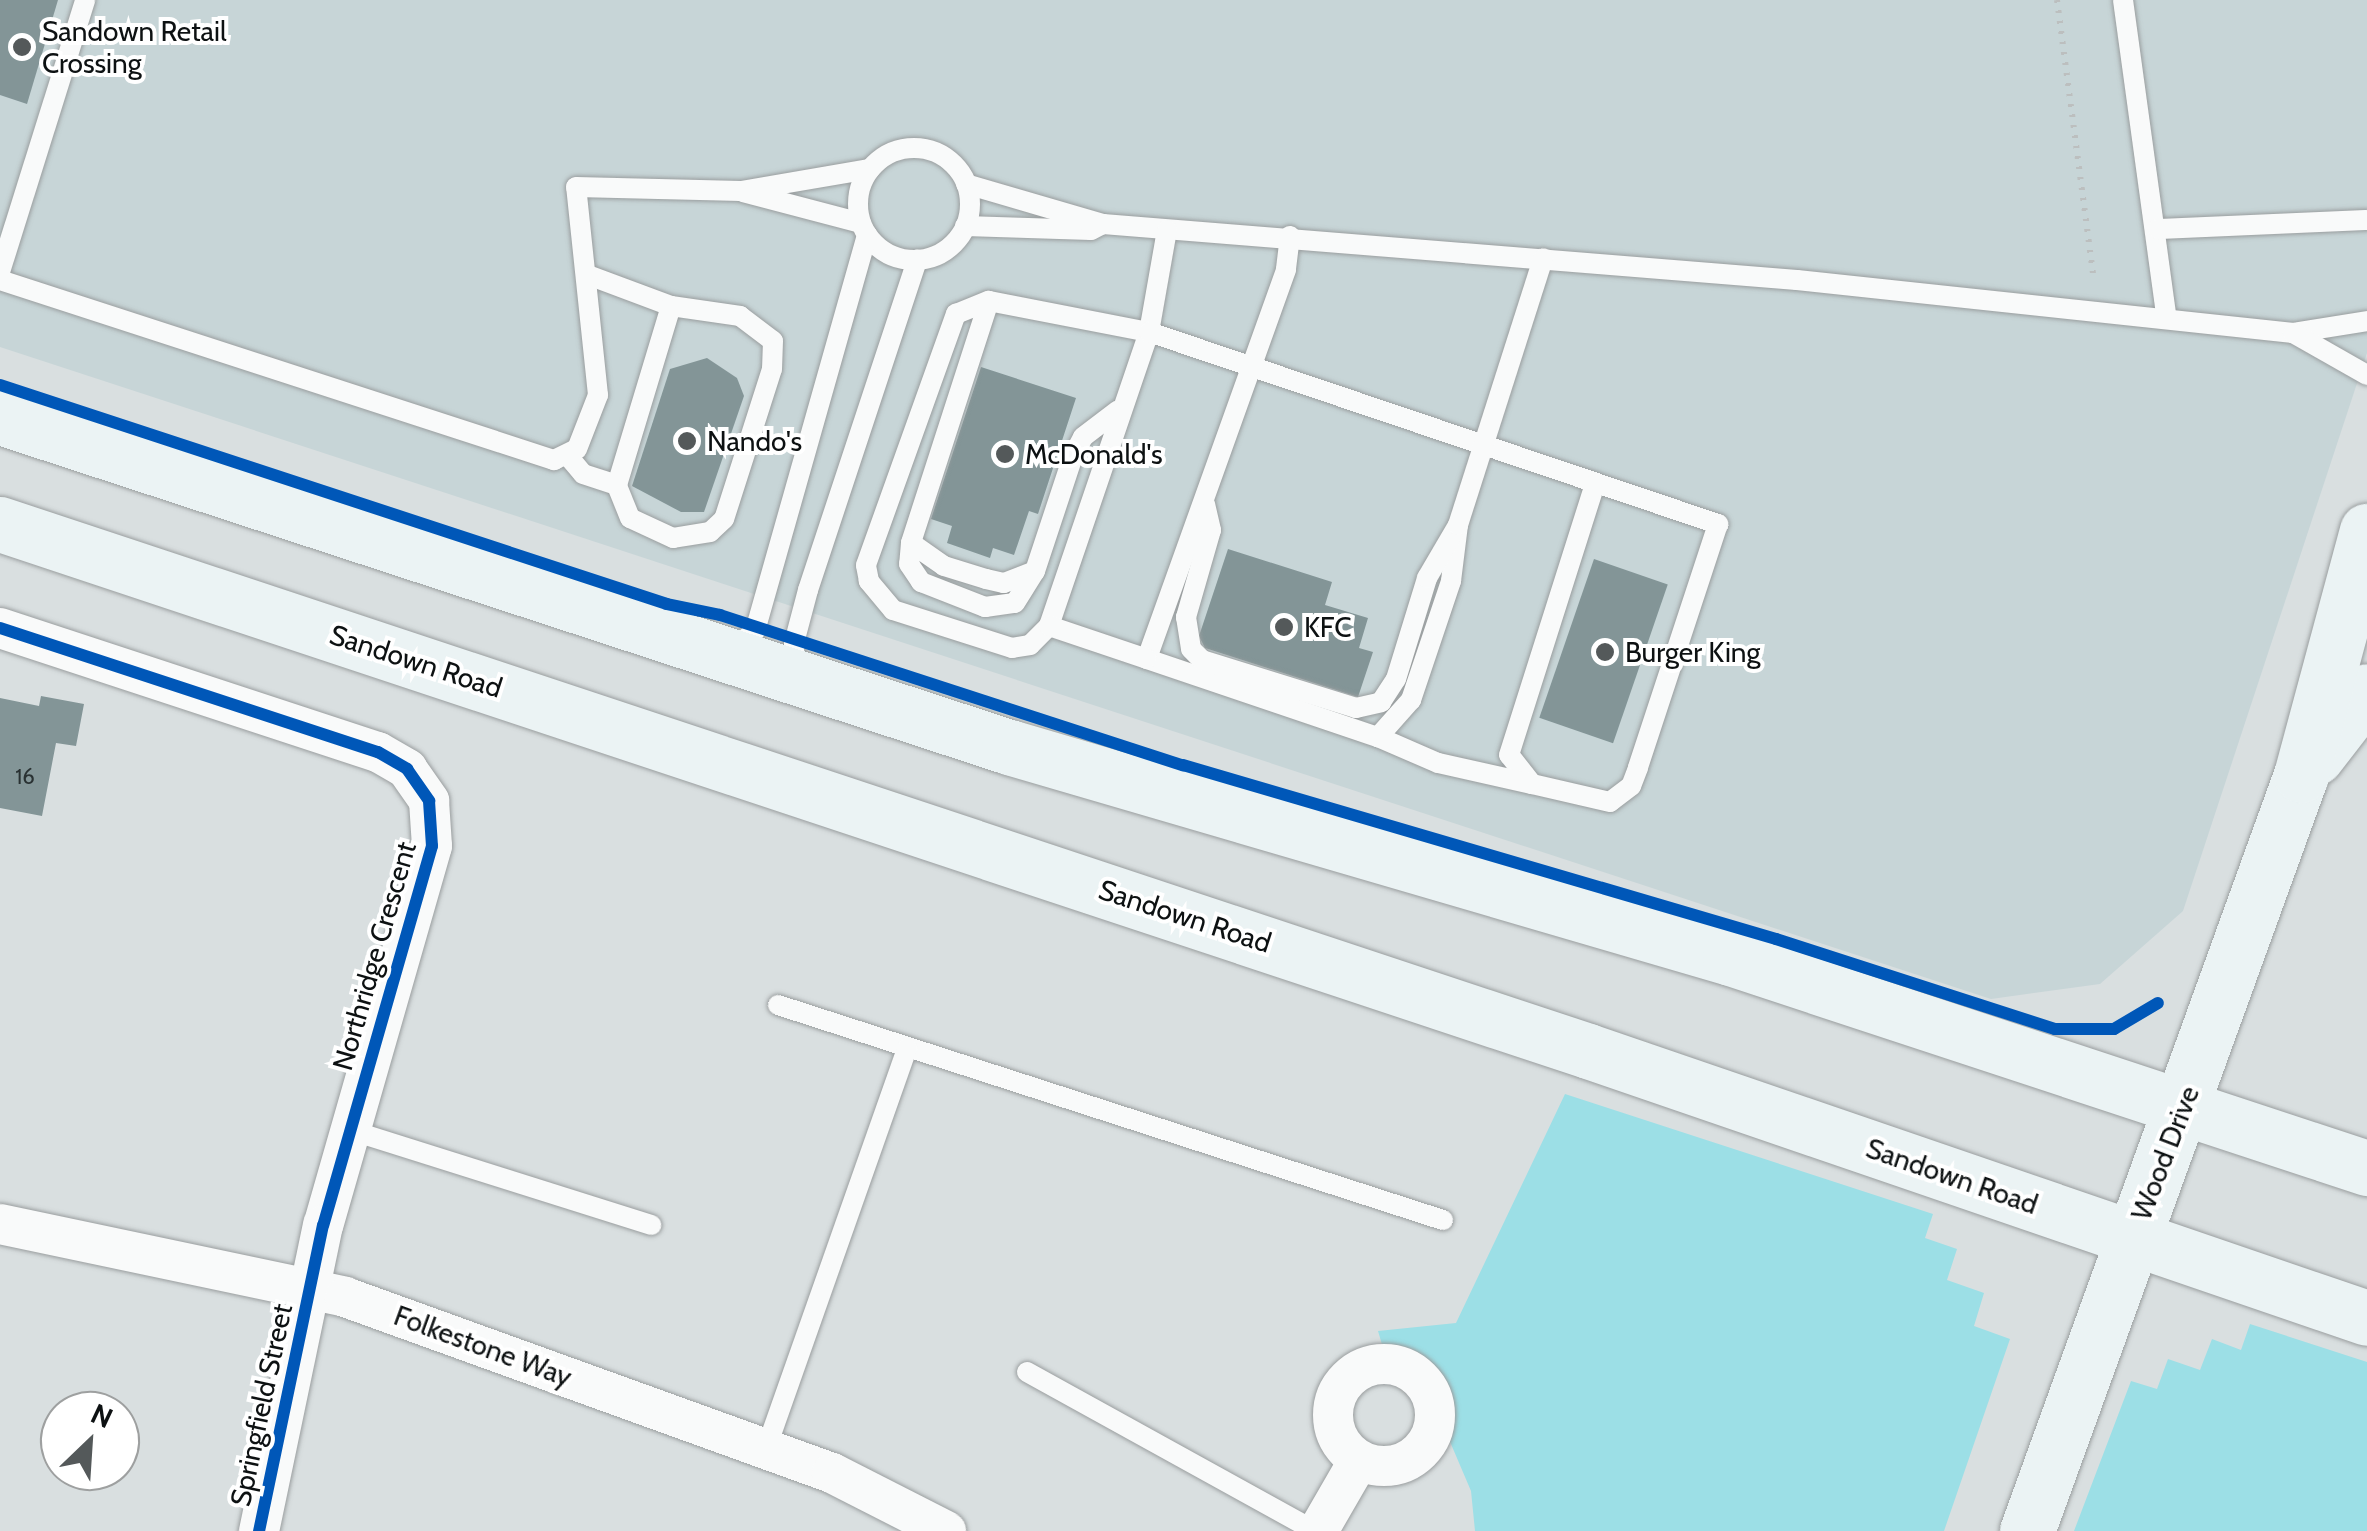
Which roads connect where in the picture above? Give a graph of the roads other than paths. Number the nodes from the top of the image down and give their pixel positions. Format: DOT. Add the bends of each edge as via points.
graph roads {
  1 [pos="85,0"];
  2 [pos="2123,0"];
  3 [pos="870,169"];
  4 [pos="966,184"];
  5 [pos="741,192"];
  6 [pos="2367,220"];
  7 [pos="1103,224"];
  8 [pos="965,226"];
  9 [pos="864,228"];
  10 [pos="1167,230"];
  11 [pos="2158,230"];
  12 [pos="1290,236"];
  13 [pos="1542,258"];
  14 [pos="916,260"];
  15 [pos="0,272"];
  16 [pos="588,275"];
  17 [pos="0,280"];
  18 [pos="989,302"];
  19 [pos="671,306"];
  20 [pos="2166,316"];
  21 [pos="2367,321"];
  22 [pos="1149,332"];
  23 [pos="2293,333"];
  24 [pos="1252,368"];
  25 [pos="2367,374"];
  26 [pos="1117,411"];
  27 [pos="0,417"];
  28 [pos="1484,448"];
  29 [pos="568,456"];
  30 [pos="617,484"];
  31 [pos="1594,484"];
  32 [pos="1205,502"];
  33 [pos="0,524"];
  34 [pos="1458,525"];
  35 [pos="2367,532"];
  36 [pos="1049,626"];
  37 [pos="0,628"];
  38 [pos="722,655"];
  39 [pos="1147,659"];
  40 [pos="796,679"];
  41 [pos="2367,691"];
  42 [pos="1378,737"];
  43 [pos="2302,775"];
  44 [pos="1532,784"];
  45 [pos="778,1004"];
  46 [pos="907,1048"];
  47 [pos="2184,1108"];
  48 [pos="350,1130"];
  49 [pos="2367,1168"];
  50 [pos="1444,1220"];
  51 [pos="0,1224"];
  52 [pos="651,1225"];
  53 [pos="2132,1240"];
  54 [pos="311,1288"];
  55 [pos="2367,1318"];
  56 [pos="1027,1372"];
  57 [pos="766,1449"];
  58 [pos="1359,1460"];
  59 [pos="260,1531"];
  60 [pos="946,1531"];
  61 [pos="1317,1531"];
  62 [pos="2027,1531"];
  1 -- 15 [label="lane"];
  2 -- 11 [label="lane"];
  3 -- 4 [label="lane" via="902,150 928,150 950,162"];
  3 -- 5 [label="lane"];
  3 -- 9 [label="lane" via="860,190"];
  4 -- 7 [label="lane"];
  4 -- 8 [label="lane"];
  5 -- 9 [label="lane"];
  5 -- 16 [label="lane" via="576,187"];
  6 -- 11 [label="lane"];
  7 -- 8 [label="lane" via="1091,230"];
  7 -- 10 [label="lane"];
  8 -- 14 [label="lane" via="940,254"];
  9 -- 14 [label="lane" via="893,256"];
  9 -- 38 [label="lane" via="755,631"];
  10 -- 12 [label="lane"];
  10 -- 22 [label="lane"];
  11 -- 20 [label="lane"];
  12 -- 13 [label="lane"];
  12 -- 24 [label="lane" via="1286,270"];
  13 -- 20 [label="lane"];
  13 -- 28 [label="lane"];
  14 -- 40 [label="lane" via="808,590 794,643"];
  16 -- 19 [label="lane"];
  16 -- 29 [label="lane" via="598,394 582,440"];
  17 -- 29 [label="lane" via="540,457"];
  18 -- 22 [label="lane"];
  18 -- 26 [label="lane" via="912,543 908,564 921,582 986,606 1014,603 1035,571 1083,437"];
  18 -- 36 [label="lane" via="964,309 950,322 866,565 869,580 893,610 1012,648 1030,645"];
  19 -- 30 [label="lane"];
  19 -- 30 [label="lane" via="740,316 762,329 773,341 772,368 719,526 694,536 659,536 622,510"];
  20 -- 23 [label="lane"];
  21 -- 23 [label="lane"];
  22 -- 24 [label="lane"];
  22 -- 26 [label="lane"];
  23 -- 25 [label="lane"];
  24 -- 28 [label="lane"];
  24 -- 32 [label="lane"];
  26 -- 36 [label="lane"];
  27 -- 38 [label="main road"];
  28 -- 31 [label="lane"];
  28 -- 34 [label="lane"];
  29 -- 30 [label="lane" via="583,474"];
  31 -- 44 [label="lane" via="1511,739 1509,755"];
  31 -- 44 [label="lane" via="1718,524 1631,786 1598,804"];
  32 -- 34 [label="lane" via="1212,530 1186,616 1191,650 1202,660 1356,708 1380,702 1392,689 1427,578"];
  32 -- 39 [label="lane"];
  33 -- 53 [label="main road, Sandown Road" via="1569,1044"];
  34 -- 42 [label="lane" via="1451,580 1411,700"];
  35 -- 43 [label="main road, Wood Drive"];
  36 -- 39 [label="lane"];
  37 -- 48 [label="street, Northridge Crescent" via="378,752 418,781 434,824 432,846"];
  38 -- 40 [label="main road"];
  39 -- 42 [label="lane"];
  40 -- 47 [label="main road" via="1730,958"];
  41 -- 43 [label="main road, Wood Drive"];
  42 -- 44 [label="lane" via="1438,763"];
  43 -- 47 [label="main road, Wood Drive"];
  45 -- 46 [label="lane"];
  46 -- 50 [label="lane"];
  46 -- 57 [label="lane"];
  47 -- 49 [label="main road"];
  47 -- 53 [label="main road, Wood Drive"];
  48 -- 52 [label="lane"];
  48 -- 54 [label="street, Northridge Crescent"];
  51 -- 54 [label="street, Folkestone Way"];
  53 -- 55 [label="main road, Sandown Road"];
  53 -- 62 [label="main road, Wood Drive"];
  54 -- 57 [label="street, Folkestone Way"];
  54 -- 59 [label="street, Springfield Street"];
  56 -- 61 [label="lane"];
  57 -- 60 [label="street, Folkestone Way" via="832,1473"];
  58 -- 61 [label="street"];
}
